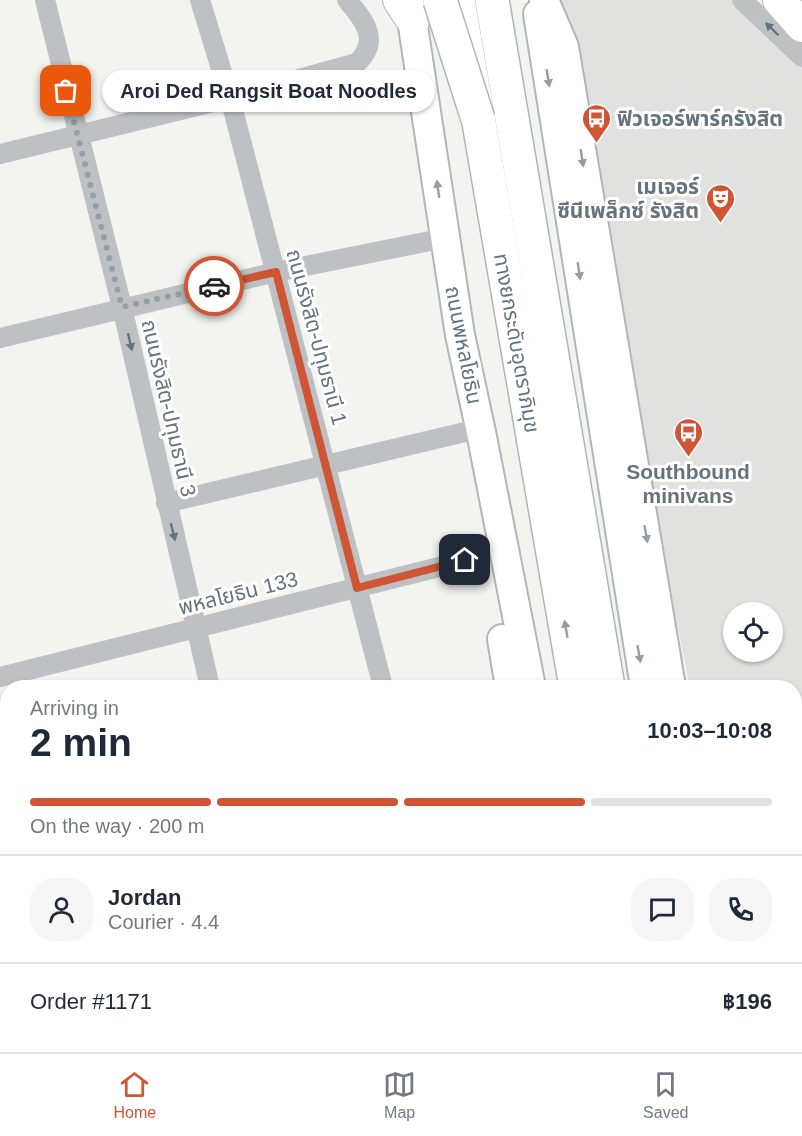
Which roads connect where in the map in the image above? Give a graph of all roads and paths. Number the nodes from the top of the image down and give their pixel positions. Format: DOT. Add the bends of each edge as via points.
graph roads {
  1 [pos="45,0"];
  2 [pos="200,0"];
  3 [pos="347,0"];
  4 [pos="440,0"];
  5 [pos="458,0"];
  6 [pos="492,0"];
  7 [pos="504,0"];
  8 [pos="535,0"];
  9 [pos="544,0"];
  10 [pos="742,0"];
  11 [pos="779,0"];
  12 [pos="407,7"];
  13 [pos="802,26"];
  14 [pos="802,57"];
  15 [pos="230,98"];
  16 [pos="478,119"];
  17 [pos="77,136"];
  18 [pos="0,154"];
  19 [pos="445,238"];
  20 [pos="276,272"];
  21 [pos="603,290"];
  22 [pos="122,307"];
  23 [pos="0,338"];
  24 [pos="464,361"];
  25 [pos="465,432"];
  26 [pos="326,465"];
  27 [pos="615,497"];
  28 [pos="166,502"];
  29 [pos="487,555"];
  30 [pos="357,588"];
  31 [pos="620,620"];
  32 [pos="196,628"];
  33 [pos="532,632"];
  34 [pos="0,677"];
  35 [pos="208,680"];
  36 [pos="381,680"];
  37 [pos="509,680"];
  38 [pos="531,680"];
  39 [pos="551,680"];
  40 [pos="575,680"];
  41 [pos="607,680"];
  42 [pos="618,680"];
  43 [pos="642,680"];
  44 [pos="670,680"];
  1 -- 17 [label="street, ถนนรังสิต-ปทุมธานี 3"];
  2 -- 15 [label="street, ถนนรังสิต-ปทุมธานี 1"];
  3 -- 15 [label="street" via="366,22 369,40 365,56 357,63"];
  4 -- 16 [label="highway, bridge"];
  4 -- 33 [label="highway, ถนนพหลโยธิน"];
  5 -- 16 [label="highway, ทางยกระดับอุตราภิมุข, bridge"];
  6 -- 41 [label="highway, ทางยกระดับอุตราภิมุข"];
  7 -- 31 [label="highway"];
  8 -- 27 [label="main road, one-way"];
  9 -- 21 [label="main road, one-way" via="564,47"];
  14 -- 10 [label="street, one-way"];
  11 -- 13 [label="main road"];
  19 -- 12 [label="main road, ถนนพหลโยธิน, one-way"];
  15 -- 17 [label="street"];
  15 -- 20 [label="street, ถนนรังสิต-ปทุมธานี 1"];
  40 -- 16 [label="highway, ทางยกระดับอุตราภิมุข, one-way"];
  17 -- 18 [label="street"];
  17 -- 22 [label="street, ถนนรังสิต-ปทุมธานี 3"];
  19 -- 20 [label="street"];
  19 -- 24 [label="main road, ถนนพหลโยธิน"];
  20 -- 22 [label="street"];
  20 -- 26 [label="street, ถนนรังสิต-ปทุมธานี 1"];
  21 -- 27 [label="main road"];
  21 -- 44 [label="main road, one-way"];
  22 -- 23 [label="street"];
  22 -- 28 [label="street, ถนนรังสิต-ปทุมธานี 3, one-way"];
  24 -- 25 [label="main road"];
  24 -- 33 [label="main road, ถนนพหลโยธิน"];
  25 -- 26 [label="street"];
  25 -- 29 [label="main road"];
  26 -- 28 [label="street"];
  26 -- 30 [label="street, ถนนรังสิต-ปทุมธานี 1"];
  27 -- 31 [label="main road"];
  28 -- 32 [label="street, ถนนรังสิต-ปทุมธานี 3, one-way"];
  29 -- 30 [label="street, พหลโยธิน 133"];
  29 -- 37 [label="main road"];
  30 -- 32 [label="street, พหลโยธิน 133"];
  30 -- 36 [label="street, ถนนรังสิต-ปทุมธานี 1"];
  31 -- 42 [label="highway"];
  31 -- 43 [label="main road, one-way"];
  32 -- 34 [label="street, พหลโยธิน 133"];
  32 -- 35 [label="street, ถนนรังสิต-ปทุมธานี 3"];
  33 -- 38 [label="main road, ถนนพหลโยธิน"];
  33 -- 39 [label="highway, ถนนพหลโยธิน"];
}
